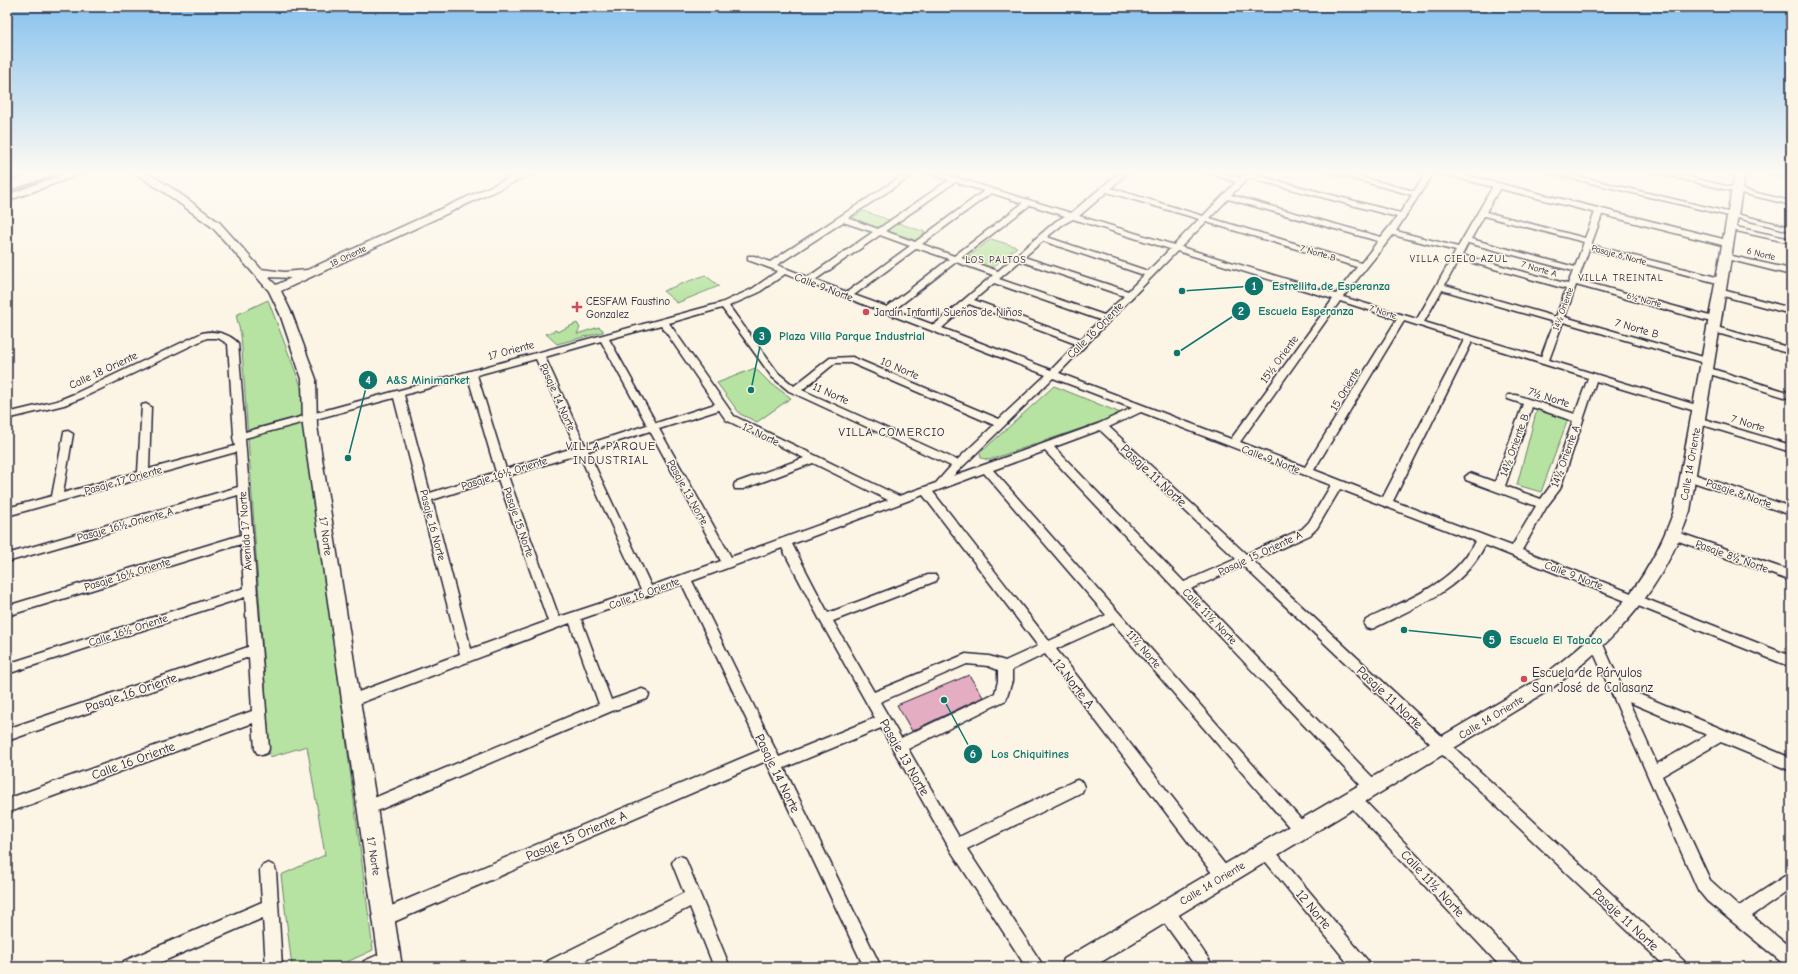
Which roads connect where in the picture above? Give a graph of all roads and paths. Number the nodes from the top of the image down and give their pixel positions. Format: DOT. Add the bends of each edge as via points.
graph roads {
  1 [pos="206,217"];
  2 [pos="432,217"];
  3 [pos="899,217"];
  4 [pos="953,217"];
  5 [pos="1009,217"];
  6 [pos="1071,217"];
  7 [pos="1074,217"];
  8 [pos="1199,217"];
  9 [pos="1303,217"];
  10 [pos="1401,217"];
  11 [pos="1479,217"];
  12 [pos="1498,217"];
  13 [pos="1597,217"];
  14 [pos="1618,217"];
  15 [pos="1718,217"];
  16 [pos="1732,217"];
  17 [pos="842,219"];
  18 [pos="1204,219"];
  19 [pos="1731,221"];
  20 [pos="1791,229"];
  21 [pos="878,232"];
  22 [pos="1391,232"];
  23 [pos="1042,238"];
  24 [pos="1383,240"];
  25 [pos="1466,240"];
  26 [pos="1791,241"];
  27 [pos="1587,243"];
  28 [pos="916,245"];
  29 [pos="1176,248"];
  30 [pos="1726,249"];
  31 [pos="1502,250"];
  32 [pos="1458,253"];
  33 [pos="751,258"];
  34 [pos="1019,258"];
  35 [pos="955,259"];
  36 [pos="770,266"];
  37 [pos="1362,266"];
  38 [pos="1493,267"];
  39 [pos="318,270"];
  40 [pos="1577,270"];
  41 [pos="784,271"];
  42 [pos="259,272"];
  43 [pos="1791,272"];
  44 [pos="1150,274"];
  45 [pos="996,277"];
  46 [pos="808,281"];
  47 [pos="1572,285"];
  48 [pos="1439,286"];
  49 [pos="1720,287"];
  50 [pos="274,290"];
  51 [pos="1130,295"];
  52 [pos="847,296"];
  53 [pos="1338,298"];
  54 [pos="968,301"];
  55 [pos="724,305"];
  56 [pos="888,311"];
  57 [pos="1791,311"];
  58 [pos="1402,318"];
  59 [pos="1106,319"];
  60 [pos="1559,320"];
  61 [pos="663,321"];
  62 [pos="1419,323"];
  63 [pos="1714,325"];
  64 [pos="934,330"];
  65 [pos="205,335"];
  66 [pos="603,337"];
  67 [pos="1470,338"];
  68 [pos="1082,343"];
  69 [pos="1791,351"];
  70 [pos="539,355"];
  71 [pos="1544,361"];
  72 [pos="1707,366"];
  73 [pos="472,373"];
  74 [pos="1051,375"];
  75 [pos="1593,376"];
  76 [pos="795,390"];
  77 [pos="398,393"];
  78 [pos="1791,396"];
  79 [pos="1512,397"];
  80 [pos="1528,403"];
  81 [pos="720,406"];
  82 [pos="146,407"];
  83 [pos="1139,409"];
  84 [pos="1698,414"];
  85 [pos="7,416"];
  86 [pos="308,418"];
  87 [pos="1579,420"];
  88 [pos="1001,424"];
  89 [pos="1102,426"];
  90 [pos="652,428"];
  91 [pos="68,434"];
  92 [pos="239,442"];
  93 [pos="1233,444"];
  94 [pos="1046,446"];
  95 [pos="582,449"];
  96 [pos="1791,449"];
  97 [pos="813,459"];
  98 [pos="959,465"];
  99 [pos="986,468"];
  100 [pos="1307,473"];
  101 [pos="143,474"];
  102 [pos="502,474"];
  103 [pos="1688,476"];
  104 [pos="1470,477"];
  105 [pos="1337,484"];
  106 [pos="739,486"];
  107 [pos="1499,487"];
  108 [pos="932,488"];
  109 [pos="242,490"];
  110 [pos="57,498"];
  111 [pos="426,498"];
  112 [pos="898,500"];
  113 [pos="1386,503"];
  114 [pos="1543,504"];
  115 [pos="1791,511"];
  116 [pos="7,512"];
  117 [pos="1674,535"];
  118 [pos="246,538"];
  119 [pos="1482,540"];
  120 [pos="785,542"];
  121 [pos="1515,552"];
  122 [pos="7,558"];
  123 [pos="1245,560"];
  124 [pos="728,562"];
  125 [pos="1791,576"];
  126 [pos="684,578"];
  127 [pos="932,578"];
  128 [pos="1183,588"];
  129 [pos="250,591"];
  130 [pos="648,592"];
  131 [pos="1636,601"];
  132 [pos="7,611"];
  133 [pos="1115,616"];
  134 [pos="574,618"];
  135 [pos="825,619"];
  136 [pos="555,623"];
  137 [pos="1370,624"];
  138 [pos="1596,644"];
  139 [pos="1046,647"];
  140 [pos="254,650"];
  141 [pos="467,657"];
  142 [pos="1791,662"];
  143 [pos="1005,667"];
  144 [pos="7,669"];
  145 [pos="1617,691"];
  146 [pos="642,695"];
  147 [pos="872,699"];
  148 [pos="350,701"];
  149 [pos="607,707"];
  150 [pos="259,715"];
  151 [pos="884,721"];
  152 [pos="7,735"];
  153 [pos="1720,735"];
  154 [pos="900,746"];
  155 [pos="1442,746"];
  156 [pos="262,749"];
  157 [pos="772,759"];
  158 [pos="1791,765"];
  159 [pos="1654,772"];
  160 [pos="1077,787"];
  161 [pos="1373,788"];
  162 [pos="1354,800"];
  163 [pos="7,806"];
  164 [pos="367,808"];
  165 [pos="1301,830"];
  166 [pos="956,846"];
  167 [pos="1266,851"];
  168 [pos="680,863"];
  169 [pos="268,871"];
  170 [pos="1224,876"];
  171 [pos="1791,880"];
  172 [pos="694,897"];
  173 [pos="270,907"];
  174 [pos="1166,911"];
  175 [pos="1738,916"];
  176 [pos="383,918"];
  177 [pos="1791,958"];
  178 [pos="390,963"];
  179 [pos="130,967"];
  180 [pos="274,967"];
  181 [pos="370,967"];
  182 [pos="554,967"];
  183 [pos="722,967"];
  184 [pos="873,967"];
  185 [pos="1036,967"];
  186 [pos="1072,967"];
  187 [pos="1206,967"];
  188 [pos="1362,967"];
  189 [pos="1512,967"];
  190 [pos="1678,967"];
  1 -- 42 [label="street, 17 Norte" via="216,225"];
  2 -- 39 [label="street, 18 Oriente"];
  3 -- 21 [label="street"];
  4 -- 28 [label="street"];
  5 -- 35 [label="street"];
  6 -- 23 [label="street"];
  7 -- 29 [label="street, 7 Norte"];
  8 -- 18 [label="street, 7 Norte B"];
  9 -- 24 [label="street"];
  10 -- 22 [label="street, 15½ Oriente"];
  11 -- 25 [label="street"];
  12 -- 27 [label="street, Pasaje 6 Norte"];
  13 -- 27 [label="street, 14½ Oriente"];
  14 -- 30 [label="street"];
  15 -- 19 [label="street"];
  16 -- 19 [label="street, Calle 14 Oriente"];
  17 -- 21 [label="street"];
  17 -- 36 [label="street"];
  18 -- 29 [label="street, Calle 16 Oriente"];
  18 -- 37 [label="street, 7 Norte B"];
  19 -- 20 [label="street"];
  19 -- 26 [label="street"];
  19 -- 30 [label="street, Calle 14 Oriente"];
  21 -- 28 [label="street"];
  21 -- 46 [label="street"];
  22 -- 24 [label="street, 15½ Oriente"];
  22 -- 32 [label="street, 7 Norte A"];
  23 -- 34 [label="street"];
  23 -- 44 [label="street"];
  24 -- 37 [label="street, 15½ Oriente"];
  25 -- 31 [label="street"];
  25 -- 32 [label="street"];
  27 -- 40 [label="street, 14½ Oriente"];
  27 -- 49 [label="street, Pasaje 6 Norte"];
  28 -- 35 [label="street"];
  28 -- 52 [label="street"];
  29 -- 44 [label="street, Calle 16 Oriente"];
  29 -- 53 [label="street, 7 Norte"];
  30 -- 43 [label="street, 6 Norte"];
  30 -- 49 [label="street, Calle 14 Oriente"];
  31 -- 38 [label="street"];
  31 -- 40 [label="street"];
  32 -- 38 [label="street, 7 Norte A"];
  32 -- 48 [label="street"];
  33 -- 36 [label="street, Calle 9 Norte"];
  34 -- 45 [label="street"];
  34 -- 51 [label="street"];
  35 -- 45 [label="street"];
  35 -- 56 [label="street"];
  36 -- 41 [label="street, Calle 9 Norte"];
  37 -- 53 [label="street, 15½ Oriente"];
  38 -- 47 [label="street, 7 Norte A"];
  39 -- 42 [label="street" via="284,274"];
  39 -- 50 [label="street, 18 Oriente"];
  40 -- 47 [label="street, 14½ Oriente"];
  41 -- 46 [label="street, Calle 9 Norte"];
  41 -- 55 [label="street, 17 Oriente" via="755,291"];
  42 -- 50 [label="street, 17 Norte"];
  44 -- 51 [label="street, Calle 16 Oriente"];
  45 -- 54 [label="street"];
  45 -- 59 [label="street"];
  46 -- 52 [label="street, Calle 9 Norte"];
  47 -- 60 [label="street, 14½ Oriente"];
  47 -- 63 [label="street, 6½ Norte"];
  48 -- 60 [label="street, 7 Norte B"];
  48 -- 62 [label="street"];
  49 -- 57 [label="street, Pasaje 6 Norte"];
  49 -- 63 [label="street, Calle 14 Oriente"];
  50 -- 86 [label="street, 17 Norte" via="286,314 309,379"];
  51 -- 59 [label="street, Calle 16 Oriente"];
  52 -- 56 [label="street, Calle 9 Norte"];
  53 -- 58 [label="street, 7 Norte"];
  53 -- 93 [label="street, 15½ Oriente"];
  54 -- 64 [label="street"];
  54 -- 68 [label="street"];
  55 -- 61 [label="street, 17 Oriente"];
  55 -- 76 [label="street, 11 Norte" via="775,375"];
  56 -- 64 [label="street, Calle 9 Norte"];
  58 -- 62 [label="street, 7 Norte"];
  58 -- 100 [label="street, 15 Oriente"];
  59 -- 68 [label="street, Calle 16 Oriente"];
  60 -- 71 [label="street, 14½ Oriente"];
  60 -- 72 [label="street, 7 Norte B"];
  61 -- 66 [label="street, 17 Oriente"];
  61 -- 81 [label="street, 12 Norte"];
  62 -- 67 [label="street, 7 Norte"];
  63 -- 69 [label="street, 6½ Norte"];
  63 -- 72 [label="street, Calle 14 Oriente"];
  64 -- 74 [label="street, Calle 9 Norte"];
  65 -- 85 [label="street, Calle 18 Oriente" via="78,396"];
  65 -- 92 [label="street, Avenida 17 Norte" via="226,336 233,343"];
  66 -- 70 [label="street, 17 Oriente"];
  66 -- 90 [label="street, Pasaje 13 Norte"];
  67 -- 71 [label="street, 7 Norte"];
  67 -- 113 [label="street"];
  68 -- 74 [label="street, Calle 16 Oriente"];
  70 -- 73 [label="street, 17 Oriente"];
  70 -- 95 [label="street, Pasaje 14 Norte"];
  71 -- 75 [label="street, 7 Norte"];
  72 -- 78 [label="street, 7 Norte B"];
  72 -- 84 [label="street, Calle 14 Oriente"];
  73 -- 77 [label="street, 17 Oriente"];
  73 -- 102 [label="street, Pasaje 15 Norte"];
  74 -- 83 [label="street, Calle 9 Norte"];
  74 -- 88 [label="street, Calle 16 Oriente"];
  75 -- 84 [label="street, 7 Norte"];
  75 -- 87 [label="street, 14½ Oriente A"];
  76 -- 88 [label="street, 10 Norte" via="833,360 852,360"];
  76 -- 98 [label="street, 11 Norte"];
  77 -- 86 [label="street, 17 Oriente"];
  77 -- 111 [label="street, Pasaje 16 Norte"];
  79 -- 80 [label="street, 7½ Norte"];
  80 -- 87 [label="street, 7½ Norte"];
  80 -- 107 [label="street, 14½ Oriente B"];
  81 -- 90 [label="street, Pasaje 16½ Oriente"];
  81 -- 97 [label="street, 12 Norte" via="735,421"];
  82 -- 101 [label="street"];
  83 -- 89 [label="street, Calle 16 Oriente"];
  83 -- 93 [label="street, Calle 9 Norte"];
  84 -- 96 [label="street, 7 Norte"];
  84 -- 103 [label="street, Calle 14 Oriente"];
  86 -- 92 [label="street, 17 Oriente"];
  86 -- 148 [label="street, 17 Norte"];
  87 -- 114 [label="street, 14½ Oriente A" via="1562,471 1554,489"];
  88 -- 98 [label="street, Calle 16 Oriente"];
  89 -- 94 [label="street, Calle 16 Oriente"];
  89 -- 123 [label="street, Pasaje 11 Norte"];
  90 -- 95 [label="street, Pasaje 16½ Oriente"];
  90 -- 124 [label="street, Pasaje 13 Norte"];
  91 -- 110 [label="street"];
  92 -- 101 [label="street, Pasaje 17 Oriente"];
  92 -- 109 [label="street, Avenida 17 Norte"];
  93 -- 100 [label="street, Calle 9 Norte"];
  94 -- 99 [label="street, Calle 16 Oriente"];
  94 -- 128 [label="street, Calle 11½ Norte"];
  95 -- 102 [label="street, Pasaje 16½ Oriente"];
  95 -- 130 [label="street, Pasaje 14 Norte"];
  97 -- 106 [label="street"];
  97 -- 112 [label="street, 12 Norte"];
  98 -- 108 [label="street, Calle 16 Oriente"];
  99 -- 108 [label="street, Calle 16 Oriente"];
  99 -- 133 [label="street, 11½ Norte"];
  100 -- 105 [label="street, Calle 9 Norte"];
  101 -- 110 [label="street, Pasaje 17 Oriente"];
  102 -- 111 [label="street, Pasaje 16½ Oriente"];
  102 -- 136 [label="street, Pasaje 15 Norte"];
  103 -- 115 [label="street, Pasaje 8 Norte"];
  103 -- 117 [label="street, Calle 14 Oriente" via="1682,511"];
  104 -- 107 [label="street"];
  105 -- 113 [label="street, Calle 9 Norte"];
  105 -- 123 [label="street, Pasaje 15 Oriente A" via="1313,525 1306,532"];
  107 -- 114 [label="street"];
  108 -- 112 [label="street, Calle 16 Oriente"];
  108 -- 139 [label="street, 12 Norte A"];
  109 -- 118 [label="street, Avenida 17 Norte"];
  109 -- 122 [label="street, Pasaje 16½ Oriente A"];
  110 -- 116 [label="street, Pasaje 17 Oriente"];
  111 -- 141 [label="street, Pasaje 16 Norte"];
  112 -- 120 [label="street, Calle 16 Oriente"];
  113 -- 119 [label="street, Calle 9 Norte"];
  114 -- 121 [label="street, 14½ Oriente A"];
  117 -- 125 [label="street, Pasaje 8½ Norte"];
  117 -- 131 [label="street, Calle 14 Oriente" via="1661,562"];
  118 -- 129 [label="street, Avenida 17 Norte"];
  118 -- 132 [label="street, Pasaje 16½ Oriente"];
  119 -- 121 [label="street, Calle 9 Norte"];
  119 -- 137 [label="street" via="1469,563 1451,579"];
  120 -- 124 [label="street, Calle 16 Oriente"];
  120 -- 135 [label="street, Pasaje 13 Norte"];
  121 -- 131 [label="street, Calle 9 Norte"];
  123 -- 128 [label="street, Pasaje 15 Oriente A"];
  123 -- 155 [label="street, Pasaje 11 Norte"];
  124 -- 126 [label="street, Calle 16 Oriente"];
  126 -- 130 [label="street, Calle 16 Oriente"];
  126 -- 157 [label="street, Pasaje 14 Norte"];
  127 -- 135 [label="street"];
  128 -- 161 [label="street, Calle 11½ Norte"];
  129 -- 140 [label="street, Avenida 17 Norte"];
  129 -- 144 [label="street, Calle 16½ Oriente"];
  130 -- 134 [label="street, Calle 16 Oriente"];
  131 -- 138 [label="street, Calle 14 Oriente"];
  131 -- 142 [label="street, Calle 9 Norte"];
  133 -- 139 [label="street"];
  133 -- 165 [label="street, 11½ Norte"];
  134 -- 136 [label="street, Calle 16 Oriente"];
  134 -- 149 [label="street"];
  135 -- 147 [label="street, Pasaje 13 Norte"];
  136 -- 141 [label="street, Calle 16 Oriente"];
  138 -- 145 [label="street"];
  138 -- 155 [label="street, Calle 14 Oriente" via="1545,684"];
  139 -- 143 [label="street"];
  139 -- 170 [label="street, 12 Norte A"];
  140 -- 150 [label="street, Avenida 17 Norte"];
  140 -- 152 [label="street, Pasaje 16 Oriente"];
  141 -- 148 [label="street, Calle 16 Oriente"];
  143 -- 147 [label="street" via="989,660 966,659"];
  143 -- 154 [label="street" via="1001,696"];
  145 -- 153 [label="street"];
  145 -- 159 [label="street"];
  146 -- 149 [label="street"];
  147 -- 151 [label="street, Pasaje 13 Norte"];
  148 -- 164 [label="street, 17 Norte"];
  149 -- 164 [label="street"];
  150 -- 156 [label="street, Avenida 17 Norte"];
  150 -- 163 [label="street, Calle 16 Oriente"];
  151 -- 154 [label="street, Pasaje 13 Norte"];
  151 -- 157 [label="street, Pasaje 15 Oriente A"];
  153 -- 158 [label="street"];
  153 -- 159 [label="street"];
  154 -- 166 [label="street, Pasaje 13 Norte"];
  155 -- 161 [label="street, Calle 14 Oriente"];
  155 -- 190 [label="street, Pasaje 11 Norte"];
  157 -- 176 [label="street, Pasaje 15 Oriente A"];
  157 -- 184 [label="street, Pasaje 14 Norte"];
  159 -- 175 [label="street" via="1704,885"];
  160 -- 166 [label="street"];
  161 -- 162 [label="street, Calle 14 Oriente"];
  162 -- 165 [label="street, Calle 14 Oriente"];
  162 -- 189 [label="street, Calle 11½ Norte"];
  164 -- 176 [label="street, 17 Norte"];
  165 -- 167 [label="street, Calle 14 Oriente"];
  166 -- 185 [label="street, Pasaje 13 Norte"];
  167 -- 170 [label="street, Calle 14 Oriente"];
  167 -- 188 [label="street, 12 Norte"];
  168 -- 172 [label="street"];
  169 -- 173 [label="street"];
  170 -- 174 [label="street, Calle 14 Oriente"];
  171 -- 175 [label="street"];
  172 -- 182 [label="street"];
  172 -- 183 [label="street"];
  173 -- 179 [label="street"];
  173 -- 180 [label="street"];
  174 -- 186 [label="street, Calle 14 Oriente"];
  174 -- 187 [label="street"];
  175 -- 177 [label="street"];
  176 -- 178 [label="street, 17 Norte"];
  178 -- 181 [label="street"];
}
